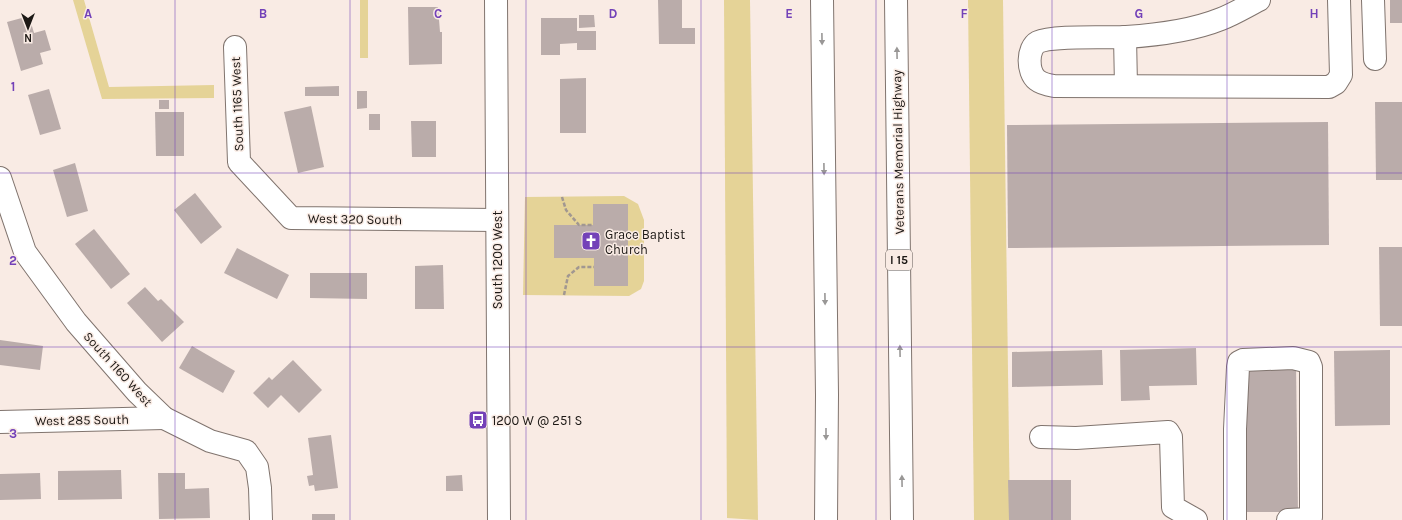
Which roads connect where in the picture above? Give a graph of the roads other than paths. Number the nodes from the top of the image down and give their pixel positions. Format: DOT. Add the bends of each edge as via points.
graph roads {
  1 [pos="496,0"];
  2 [pos="822,0"];
  3 [pos="896,0"];
  4 [pos="1259,0"];
  5 [pos="1339,0"];
  6 [pos="1373,0"];
  7 [pos="1125,37"];
  8 [pos="236,47"];
  9 [pos="1375,59"];
  10 [pos="1126,86"];
  11 [pos="239,162"];
  12 [pos="0,178"];
  13 [pos="3,201"];
  14 [pos="496,220"];
  15 [pos="164,418"];
  16 [pos="0,422"];
  17 [pos="1042,437"];
  18 [pos="261,520"];
  19 [pos="499,520"];
  20 [pos="826,520"];
  21 [pos="902,520"];
  22 [pos="1196,520"];
  23 [pos="1235,520"];
  24 [pos="1288,520"];
  1 -- 14 [label="main road, South 1200 West"];
  2 -- 20 [label="main road, one-way"];
  21 -- 3 [label="main road, Veterans Memorial Highway / I 15, one-way"];
  4 -- 7 [label="main road" via="1222,19 1172,32"];
  5 -- 10 [label="main road" via="1341,75 1336,83 1329,86"];
  6 -- 9 [label="main road"];
  7 -- 10 [label="main road"];
  7 -- 10 [label="main road" via="1047,39 1038,42 1030,52 1031,71 1036,79 1045,84"];
  8 -- 11 [label="main road, South 1165 West"];
  11 -- 14 [label="main road, West 320 South" via="291,218"];
  12 -- 13 [label="main road, South 1160 West"];
  13 -- 15 [label="main road, South 1160 West" via="25,252 48,285 76,322 137,392"];
  14 -- 19 [label="main road, South 1200 West"];
  15 -- 16 [label="main road, West 285 South"];
  15 -- 18 [label="main road, South 1160 West" via="210,441 246,452 256,467 260,488"];
  17 -- 22 [label="main road" via="1076,438 1168,432 1171,437 1173,507"];
  23 -- 24 [label="main road" via="1234,429 1239,362 1293,358 1310,362 1311,367 1311,517"];
}
